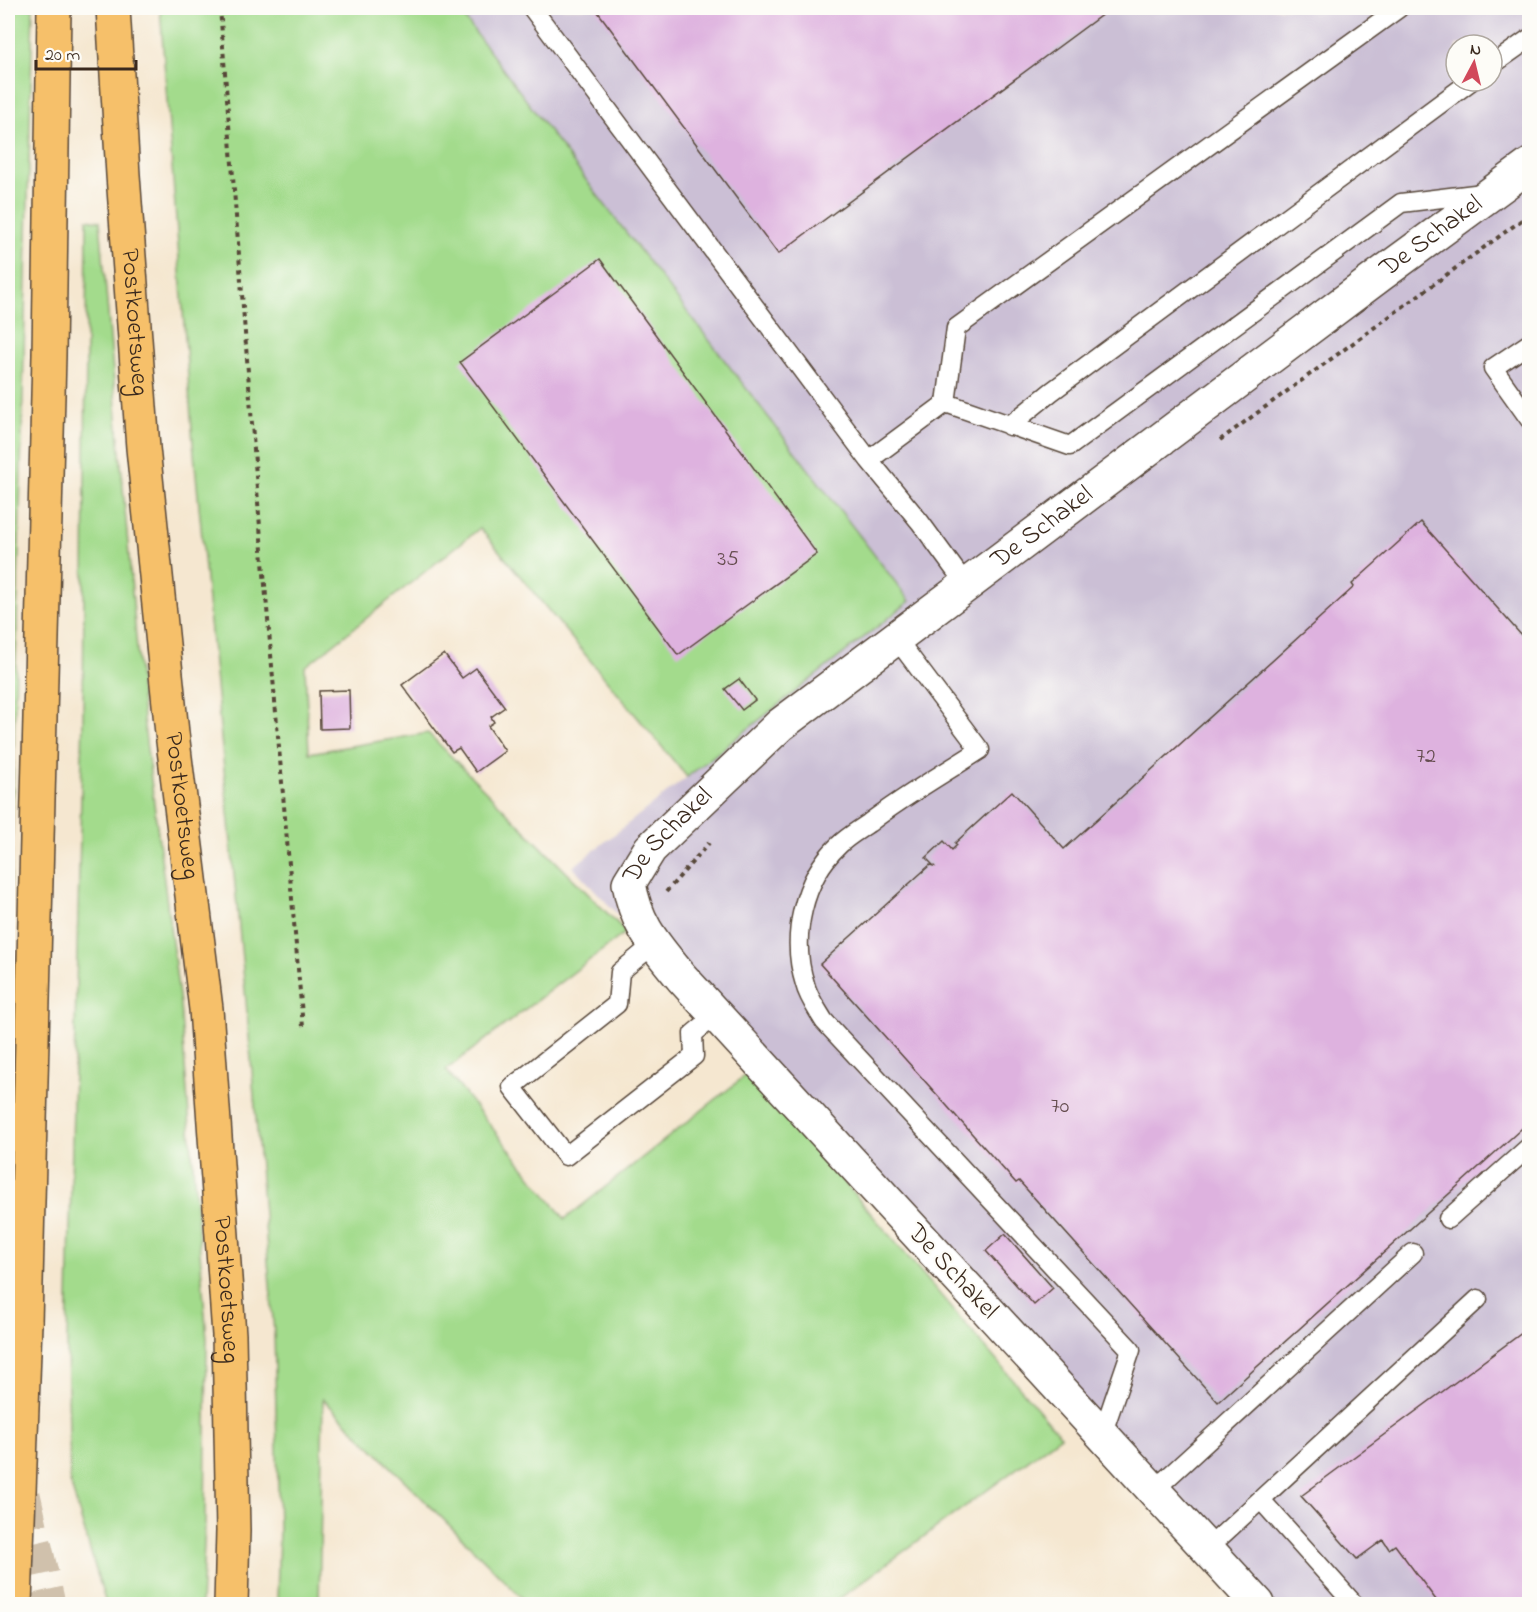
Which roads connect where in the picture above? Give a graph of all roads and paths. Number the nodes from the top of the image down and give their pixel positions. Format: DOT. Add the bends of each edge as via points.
graph roads {
  1 [pos="54,8"];
  2 [pos="113,8"];
  3 [pos="220,8"];
  4 [pos="532,8"];
  5 [pos="1400,8"];
  6 [pos="1530,38"];
  7 [pos="1504,56"];
  8 [pos="1455,93"];
  9 [pos="1530,165"];
  10 [pos="1494,192"];
  11 [pos="1530,214"];
  12 [pos="1530,343"];
  13 [pos="946,403"];
  14 [pos="1530,420"];
  15 [pos="1009,426"];
  16 [pos="1220,441"];
  17 [pos="869,460"];
  18 [pos="966,585"];
  19 [pos="896,638"];
  20 [pos="717,834"];
  21 [pos="651,940"];
  22 [pos="716,1015"];
  23 [pos="303,1027"];
  24 [pos="1530,1146"];
  25 [pos="1448,1219"];
  26 [pos="1413,1253"];
  27 [pos="1478,1299"];
  28 [pos="1102,1435"];
  29 [pos="1153,1491"];
  30 [pos="1261,1500"];
  31 [pos="1207,1549"];
  32 [pos="15,1605"];
  33 [pos="231,1605"];
  34 [pos="1258,1605"];
  35 [pos="1354,1605"];
  1 -- 32 [label="highway, bridge" via="49,355"];
  2 -- 33 [label="highway, Postkoetsweg" via="143,448 207,1020 229,1335"];
  3 -- 23 [label="path"];
  4 -- 17 [label="lane"];
  5 -- 13 [label="lane" via="956,328"];
  6 -- 7 [label="lane"];
  8 -- 15 [label="lane"];
  9 -- 10 [label="street, De Schakel"];
  10 -- 15 [label="lane" via="1401,203 1070,446"];
  10 -- 18 [label="street, De Schakel"];
  11 -- 16 [label="path, De Schakel"];
  12 -- 14 [label="lane" via="1493,368"];
  13 -- 15 [label="lane"];
  13 -- 17 [label="lane"];
  17 -- 18 [label="lane"];
  18 -- 19 [label="street, De Schakel"];
  19 -- 21 [label="street, De Schakel" via="780,725 650,849 629,883 632,905"];
  19 -- 28 [label="lane" via="980,750 840,844 818,871 804,904 798,938 805,987 824,1021 1131,1350"];
  20 -- 21 [label="path, De Schakel" via="663,895"];
  21 -- 22 [label="street, De Schakel"];
  21 -- 22 [label="lane" via="620,972 617,1004 512,1087 566,1156 694,1056 693,1034"];
  22 -- 28 [label="street, De Schakel"];
  24 -- 25 [label="lane"];
  26 -- 29 [label="lane"];
  27 -- 30 [label="lane"];
  28 -- 29 [label="street, De Schakel"];
  29 -- 31 [label="street, De Schakel"];
  30 -- 31 [label="lane"];
  30 -- 35 [label="lane"];
  31 -- 34 [label="street, De Schakel"];
}
